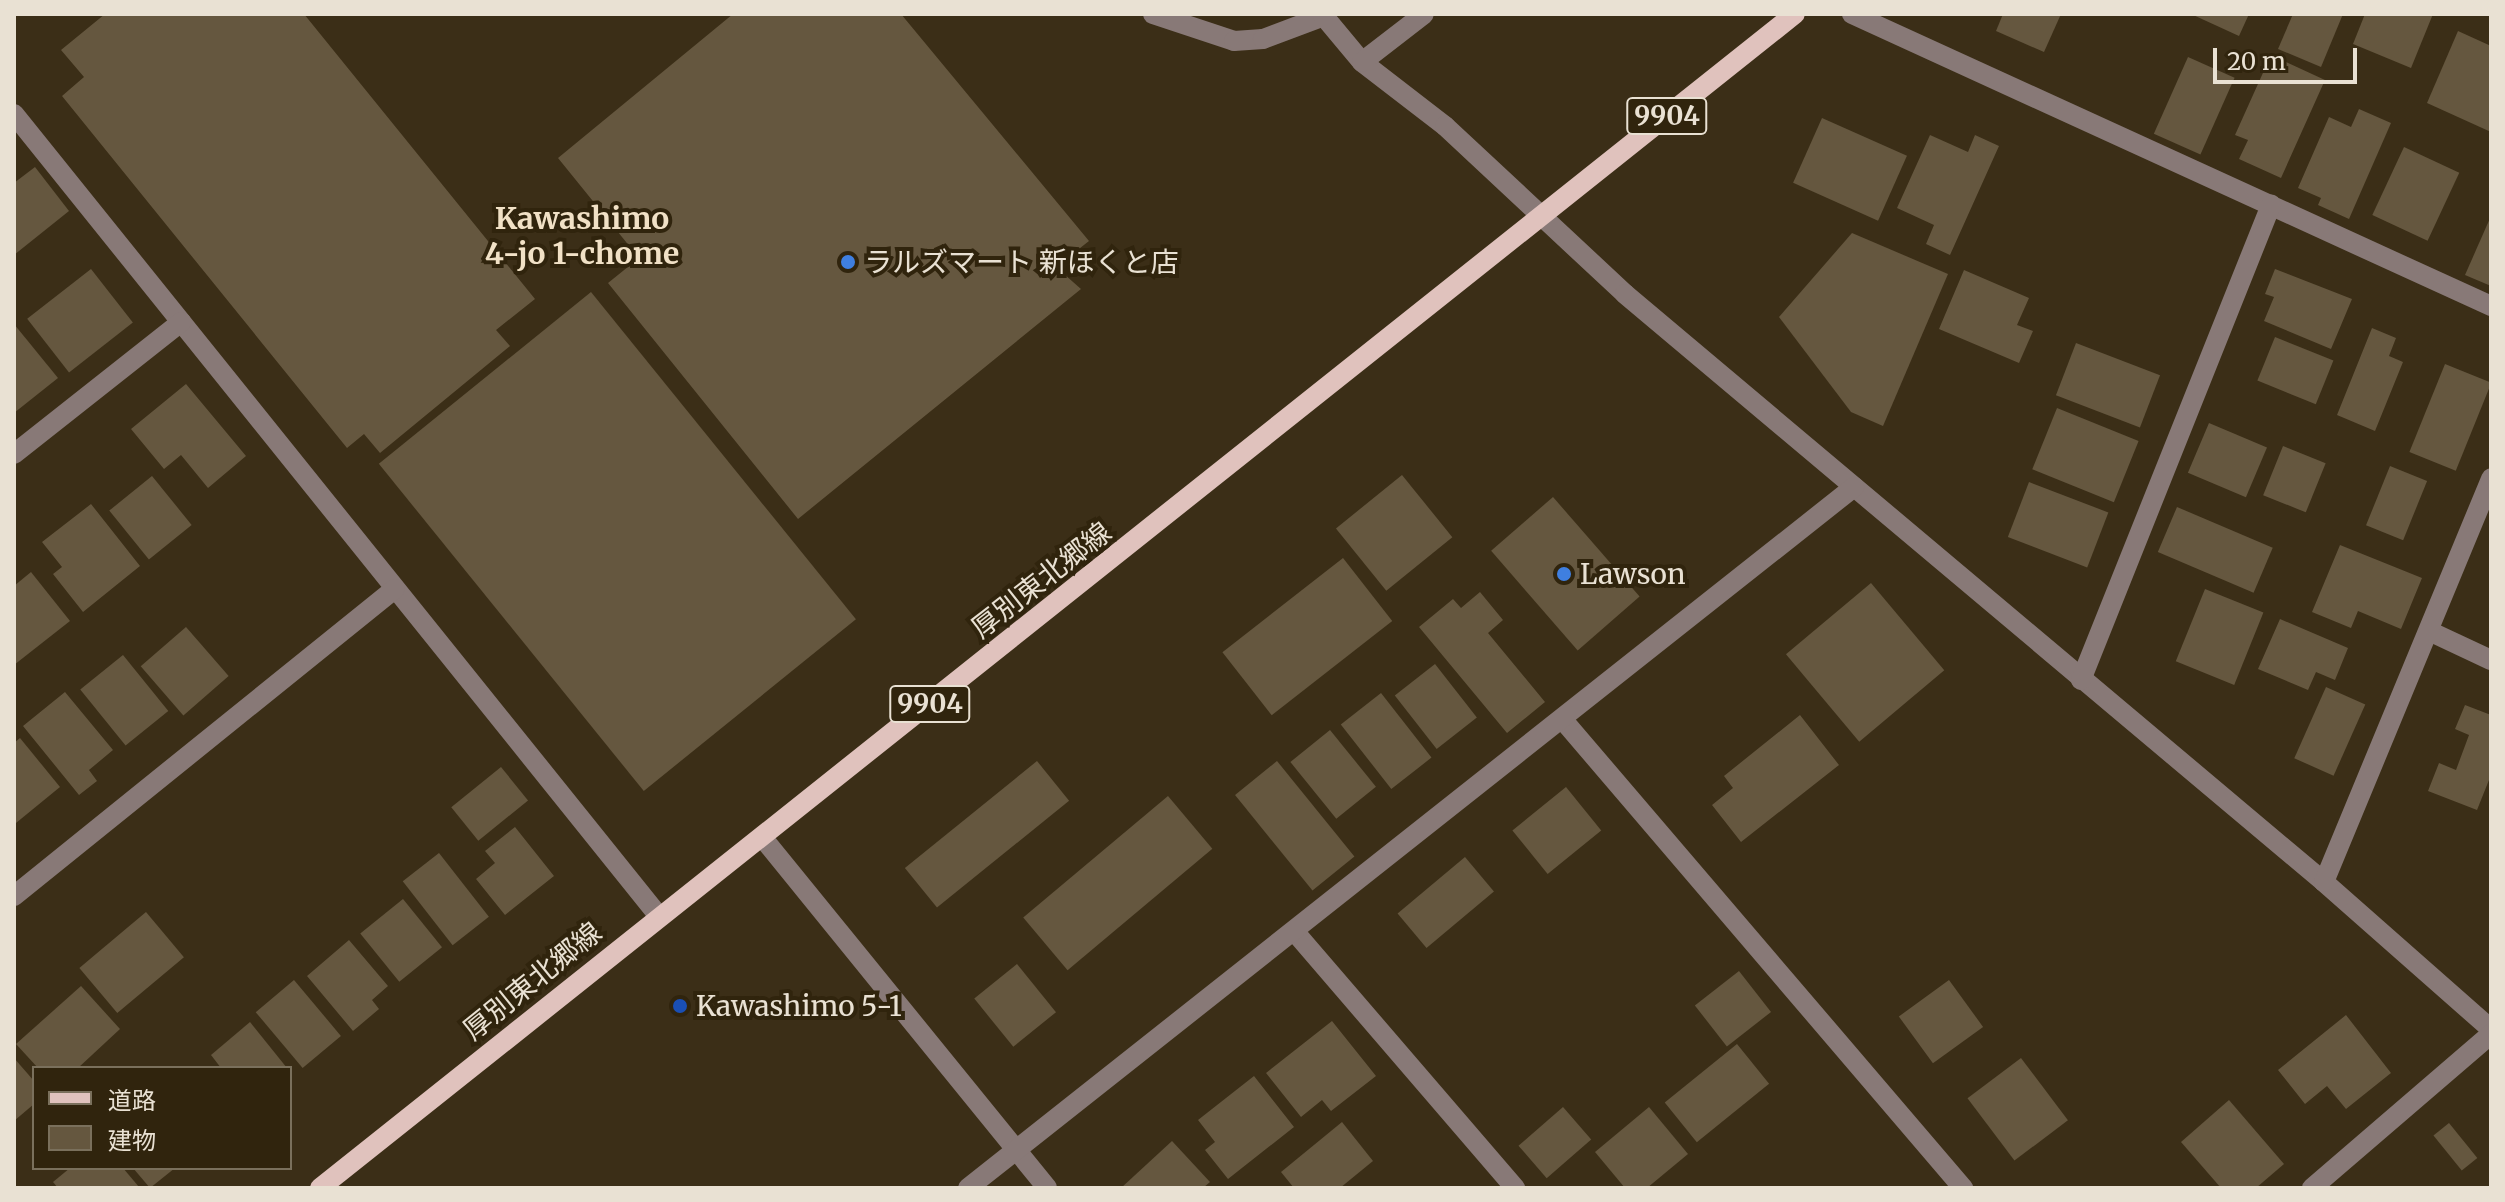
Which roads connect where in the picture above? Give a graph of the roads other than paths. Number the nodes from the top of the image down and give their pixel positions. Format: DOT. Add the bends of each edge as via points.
graph roads {
  1 [pos="1153,14"];
  2 [pos="1424,14"];
  3 [pos="1795,14"];
  4 [pos="1852,14"];
  5 [pos="1323,15"];
  6 [pos="1362,62"];
  7 [pos="14,114"];
  8 [pos="2271,205"];
  9 [pos="1539,218"];
  10 [pos="2491,306"];
  11 [pos="181,322"];
  12 [pos="14,454"];
  13 [pos="2491,478"];
  14 [pos="1854,487"];
  15 [pos="395,589"];
  16 [pos="2429,631"];
  17 [pos="2491,660"];
  18 [pos="2081,680"];
  19 [pos="1563,720"];
  20 [pos="762,837"];
  21 [pos="2324,882"];
  22 [pos="14,896"];
  23 [pos="658,915"];
  24 [pos="1294,931"];
  25 [pos="2491,1032"];
  26 [pos="1014,1150"];
  27 [pos="320,1188"];
  28 [pos="968,1188"];
  29 [pos="1047,1188"];
  30 [pos="1515,1188"];
  31 [pos="1963,1188"];
  32 [pos="2312,1188"];
  1 -- 5 [label="street" via="1234,41 1263,39"];
  2 -- 6 [label="street"];
  3 -- 9 [label="main road, 厚別東北郷線 / 9904"];
  4 -- 8 [label="street"];
  5 -- 6 [label="street"];
  6 -- 9 [label="street" via="1445,126"];
  7 -- 11 [label="street"];
  8 -- 10 [label="street"];
  8 -- 18 [label="street"];
  9 -- 14 [label="street"];
  9 -- 20 [label="main road, 厚別東北郷線 / 9904"];
  11 -- 12 [label="street"];
  11 -- 15 [label="street"];
  13 -- 16 [label="street"];
  14 -- 18 [label="street"];
  14 -- 19 [label="street"];
  15 -- 22 [label="street"];
  15 -- 23 [label="street"];
  16 -- 17 [label="street"];
  16 -- 21 [label="street"];
  18 -- 21 [label="street"];
  19 -- 24 [label="street"];
  19 -- 31 [label="street"];
  20 -- 23 [label="main road, 厚別東北郷線 / 9904"];
  20 -- 26 [label="street"];
  21 -- 25 [label="street"];
  23 -- 27 [label="main road, 厚別東北郷線 / 9904"];
  24 -- 26 [label="street"];
  24 -- 30 [label="street"];
  25 -- 32 [label="street"];
  26 -- 28 [label="street"];
  26 -- 29 [label="street"];
}
